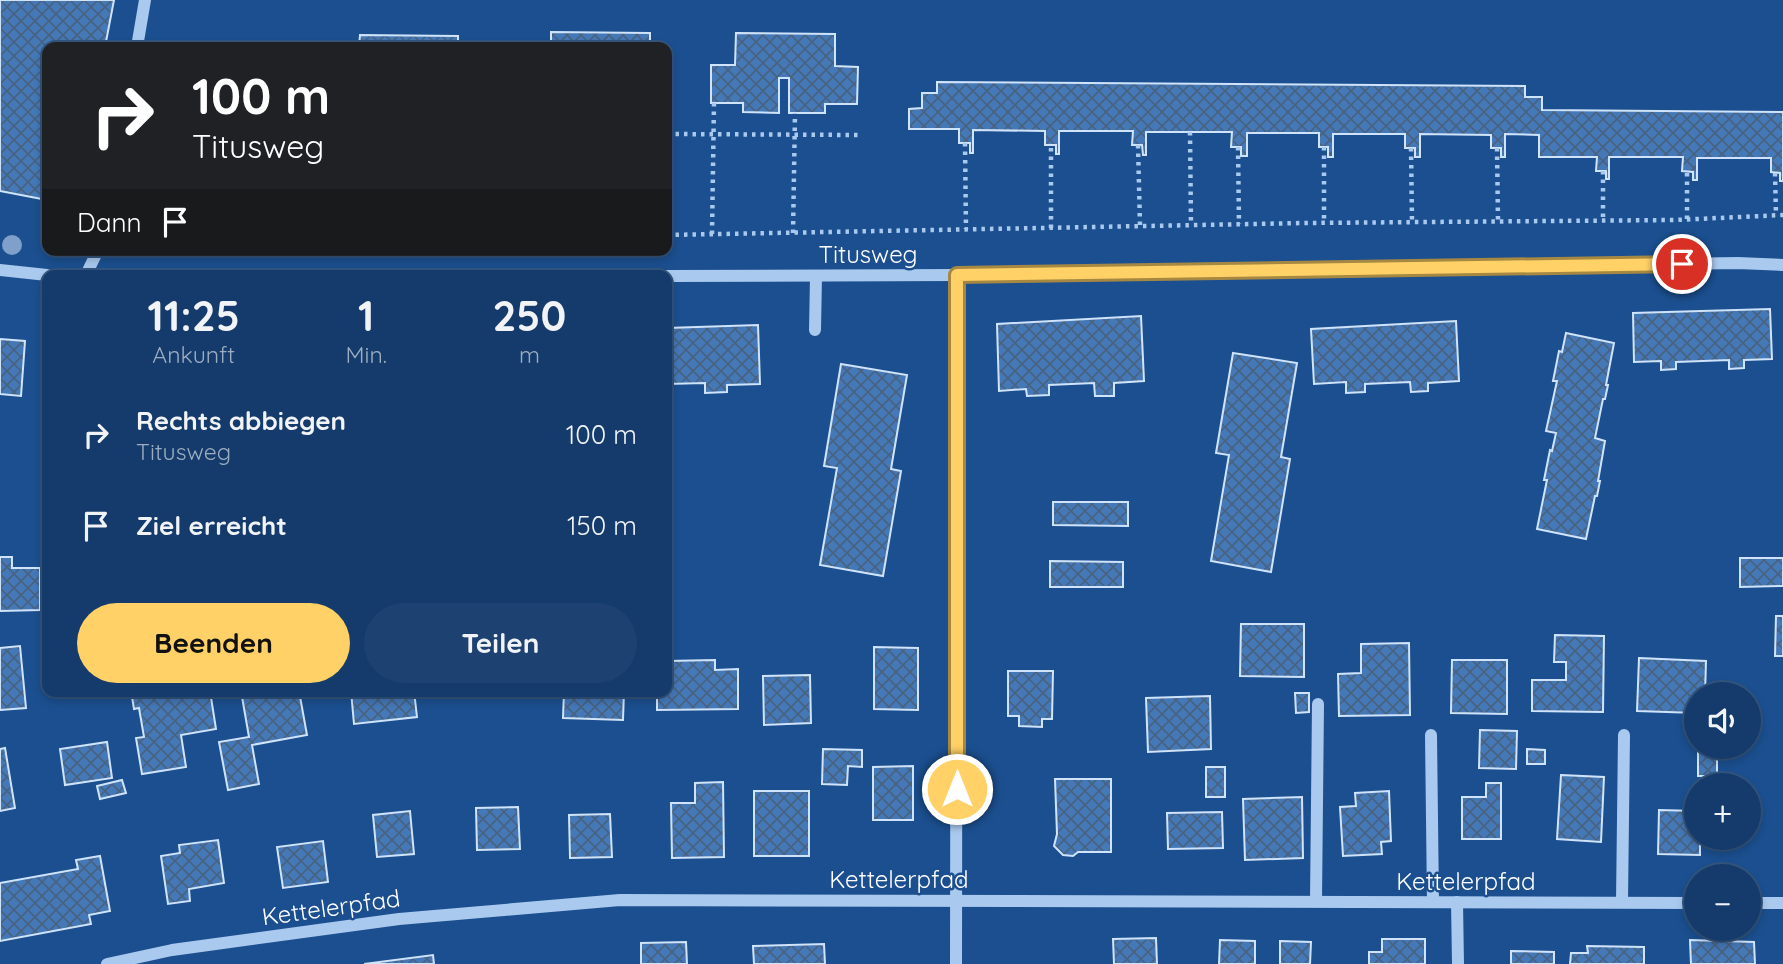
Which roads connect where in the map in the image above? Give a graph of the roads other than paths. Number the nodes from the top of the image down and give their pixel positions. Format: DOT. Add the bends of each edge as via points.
graph roads {
  1 [pos="145,0"];
  2 [pos="138,42"];
  3 [pos="1783,265"];
  4 [pos="0,270"];
  5 [pos="42,274"];
  6 [pos="957,275"];
  7 [pos="672,276"];
  8 [pos="816,276"];
  9 [pos="815,330"];
  10 [pos="1318,704"];
  11 [pos="1432,735"];
  12 [pos="1624,735"];
  13 [pos="956,900"];
  14 [pos="1316,901"];
  15 [pos="1433,902"];
  16 [pos="1457,902"];
  17 [pos="1622,902"];
  18 [pos="1684,903"];
  19 [pos="1761,903"];
  20 [pos="1783,903"];
  21 [pos="107,964"];
  22 [pos="956,964"];
  23 [pos="1458,964"];
  1 -- 2 [label="street"];
  3 -- 6 [label="street, Titusweg"];
  4 -- 5 [label="street"];
  6 -- 8 [label="street, Titusweg"];
  6 -- 13 [label="street"];
  7 -- 8 [label="street, Titusweg"];
  8 -- 9 [label="street"];
  10 -- 14 [label="street"];
  11 -- 15 [label="street"];
  12 -- 17 [label="street"];
  13 -- 14 [label="street, Kettelerpfad"];
  13 -- 21 [label="street, Kettelerpfad" via="620,900 399,919 172,950"];
  13 -- 22 [label="street"];
  14 -- 15 [label="street, Kettelerpfad"];
  15 -- 16 [label="street, Kettelerpfad"];
  16 -- 17 [label="street, Kettelerpfad"];
  16 -- 23 [label="street"];
  17 -- 18 [label="street, Kettelerpfad"];
  19 -- 20 [label="street"];
}
